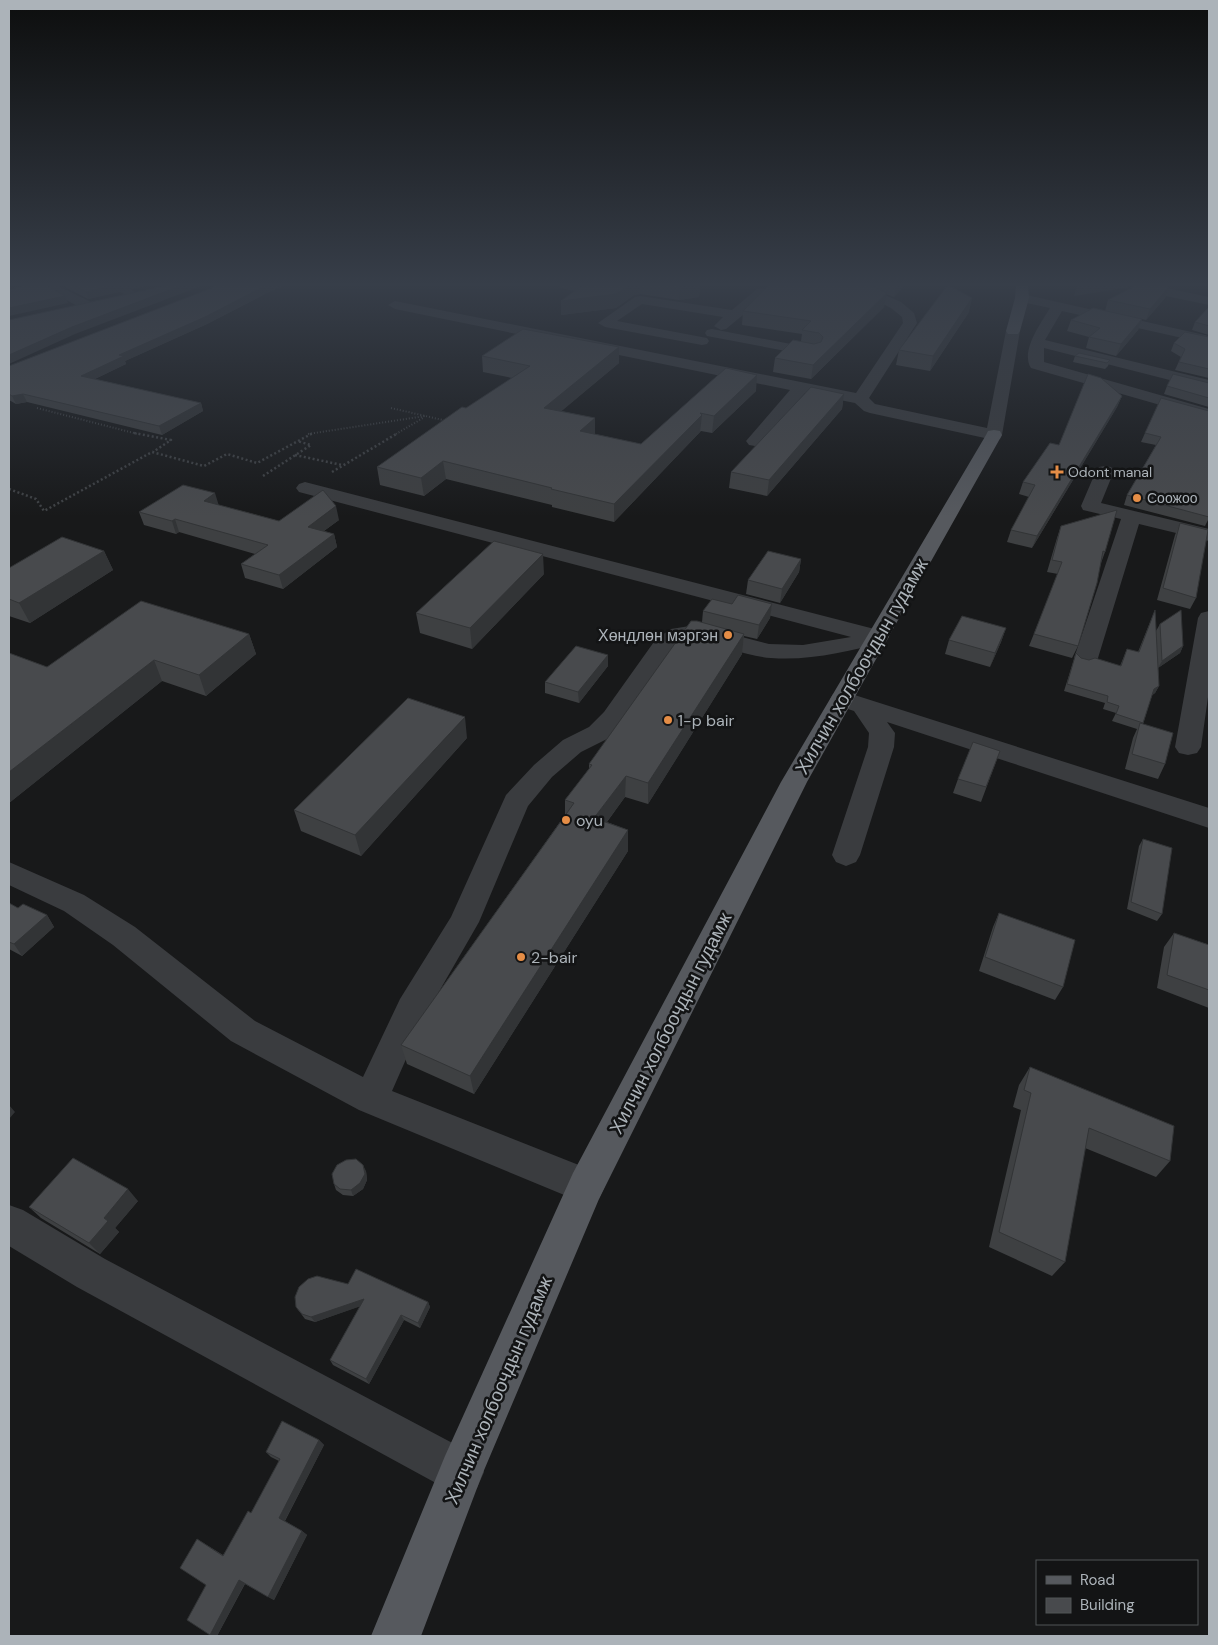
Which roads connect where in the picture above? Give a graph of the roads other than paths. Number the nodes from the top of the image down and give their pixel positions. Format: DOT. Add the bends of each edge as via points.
graph roads {
  1 [pos="681,363"];
  2 [pos="883,363"];
  3 [pos="1008,363"];
  4 [pos="1036,363"];
  5 [pos="1120,363"];
  6 [pos="1209,385"];
  7 [pos="802,387"];
  8 [pos="860,398"];
  9 [pos="1209,414"];
  10 [pos="994,435"];
  11 [pos="755,441"];
  12 [pos="1105,471"];
  13 [pos="305,488"];
  14 [pos="1132,516"];
  15 [pos="1209,535"];
  16 [pos="1209,618"];
  17 [pos="878,637"];
  18 [pos="1086,658"];
  19 [pos="853,703"];
  20 [pos="1188,747"];
  21 [pos="1209,818"];
  22 [pos="846,855"];
  23 [pos="9,873"];
  24 [pos="371,1099"];
  25 [pos="586,1186"];
  26 [pos="9,1224"];
  27 [pos="461,1472"];
  28 [pos="396,1636"];
  1 -- 7 [label="street"];
  2 -- 8 [label="street"];
  3 -- 10 [label="street"];
  4 -- 9 [label="street" via="1036,366"];
  5 -- 6 [label="street"];
  7 -- 8 [label="street"];
  7 -- 11 [label="street"];
  8 -- 10 [label="street" via="870,408"];
  10 -- 17 [label="main road, Хилчин холбоочдын гудамж"];
  12 -- 14 [label="street" via="1090,506"];
  13 -- 17 [label="street"];
  14 -- 15 [label="street"];
  14 -- 18 [label="street"];
  16 -- 20 [label="street"];
  17 -- 19 [label="main road, Хилчин холбоочдын гудамж"];
  17 -- 24 [label="street" via="803,652 770,650 696,632 678,634 664,644 613,718 598,733 572,746 543,771 516,802 464,922 412,1009"];
  19 -- 21 [label="street"];
  19 -- 22 [label="street" via="882,733 881,747"];
  19 -- 25 [label="main road, Хилчин холбоочдын гудамж" via="794,782"];
  23 -- 24 [label="street" via="74,904 124,936 243,1031"];
  24 -- 25 [label="street"];
  25 -- 27 [label="main road, Хилчин холбоочдын гудамж"];
  26 -- 27 [label="street" via="91,1273"];
  27 -- 28 [label="main road, Хилчин холбоочдын гудамж"];
}
